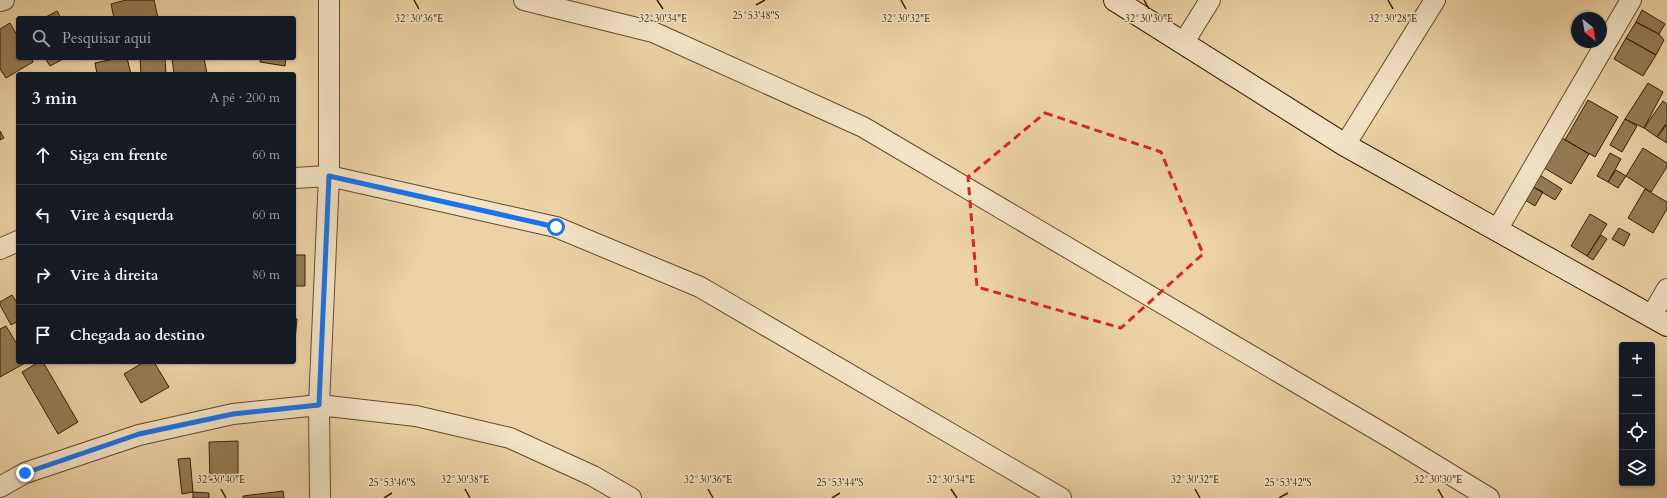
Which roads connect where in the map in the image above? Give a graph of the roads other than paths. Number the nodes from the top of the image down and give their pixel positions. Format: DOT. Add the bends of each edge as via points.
graph roads {
  1 [pos="4,0"];
  2 [pos="329,0"];
  3 [pos="524,0"];
  4 [pos="1115,0"];
  5 [pos="1210,0"];
  6 [pos="1435,0"];
  7 [pos="1631,0"];
  8 [pos="0,1"];
  9 [pos="1184,42"];
  10 [pos="1345,145"];
  11 [pos="329,176"];
  12 [pos="296,178"];
  13 [pos="1497,230"];
  14 [pos="16,242"];
  15 [pos="0,249"];
  16 [pos="1667,290"];
  17 [pos="1659,320"];
  18 [pos="319,405"];
  19 [pos="0,487"];
  20 [pos="320,498"];
  21 [pos="631,498"];
  22 [pos="1061,498"];
  23 [pos="1489,498"];
  1 -- 8 [label="street"];
  2 -- 11 [label="street"];
  3 -- 23 [label="street" via="653,32 863,127"];
  4 -- 9 [label="street"];
  5 -- 9 [label="street"];
  6 -- 10 [label="street"];
  7 -- 13 [label="street"];
  9 -- 10 [label="street"];
  10 -- 13 [label="street"];
  11 -- 12 [label="street"];
  11 -- 18 [label="street"];
  11 -- 22 [label="street" via="556,227 700,287"];
  13 -- 17 [label="street"];
  14 -- 15 [label="street"];
  16 -- 17 [label="street"];
  18 -- 19 [label="street" via="233,414 139,434 25,473"];
  18 -- 20 [label="street"];
  18 -- 21 [label="street" via="416,416 510,438 593,476"];
}
